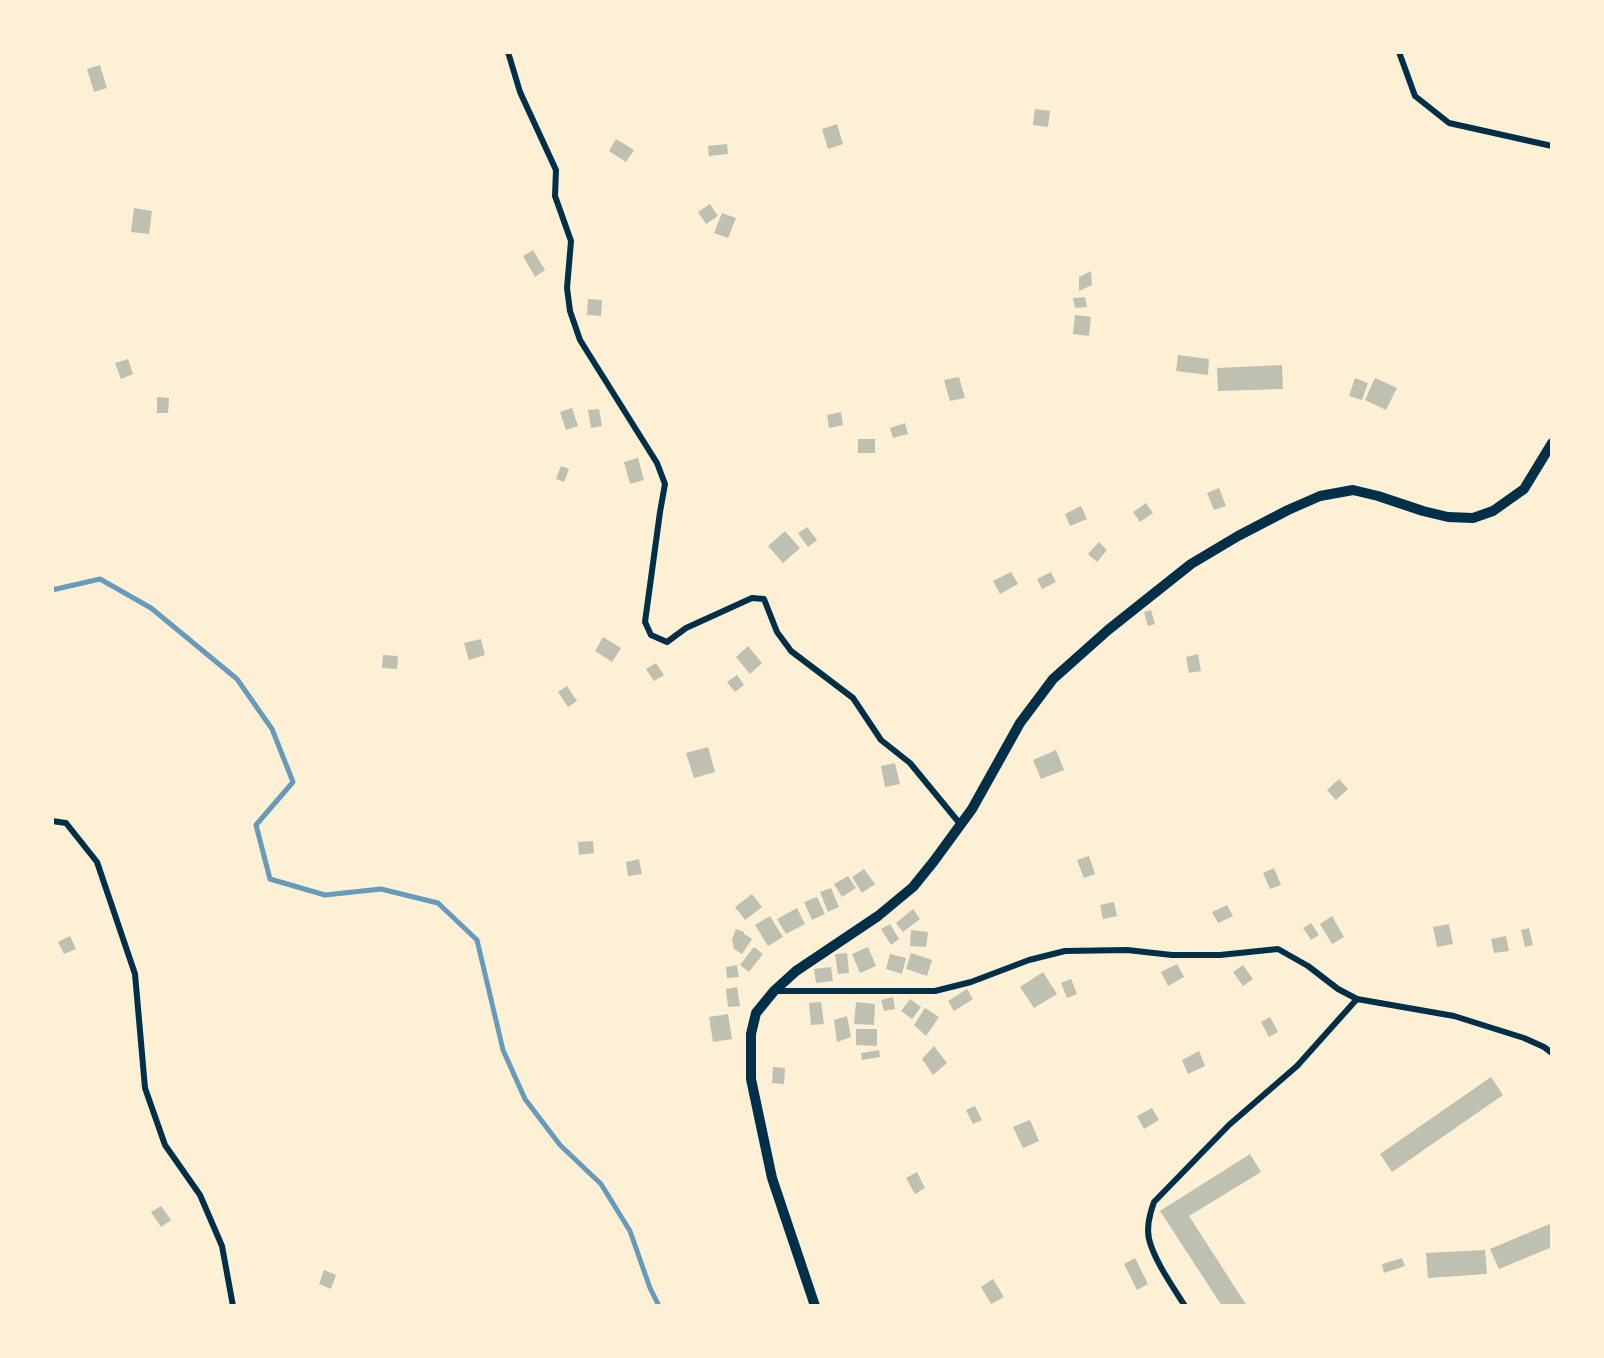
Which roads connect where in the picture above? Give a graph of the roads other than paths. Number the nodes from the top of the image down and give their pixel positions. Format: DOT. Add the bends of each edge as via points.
graph roads {
  1 [pos="508,52"];
  2 [pos="1399,52"];
  3 [pos="1552,146"];
  4 [pos="1552,443"];
  5 [pos="52,821"];
  6 [pos="961,825"];
  7 [pos="774,991"];
  8 [pos="1357,999"];
  9 [pos="1552,1053"];
  10 [pos="233,1306"];
  11 [pos="815,1306"];
  12 [pos="1185,1306"];
  1 -- 6 [label="street" via="556,170 555,196 571,241 570,311 580,340 665,484 645,622 651,635 667,642 752,598 764,599 791,651 853,698 881,740 910,763"];
  2 -- 3 [label="street" via="1415,96 1449,123"];
  4 -- 6 [label="main road" via="1524,489 1473,518 1448,517 1353,490 1288,510 1191,564 1053,679 1020,723"];
  5 -- 10 [label="street" via="66,823 97,862 135,974 145,1088 165,1145 200,1195 222,1246"];
  6 -- 7 [label="main road" via="913,887"];
  7 -- 8 [label="street" via="935,991 1065,951 1220,955 1278,949"];
  7 -- 11 [label="main road" via="756,1013 751,1079 772,1178"];
  8 -- 9 [label="street" via="1454,1016 1524,1038"];
  8 -- 12 [label="street" via="1297,1066 1229,1125 1154,1202 1148,1237"];
}
